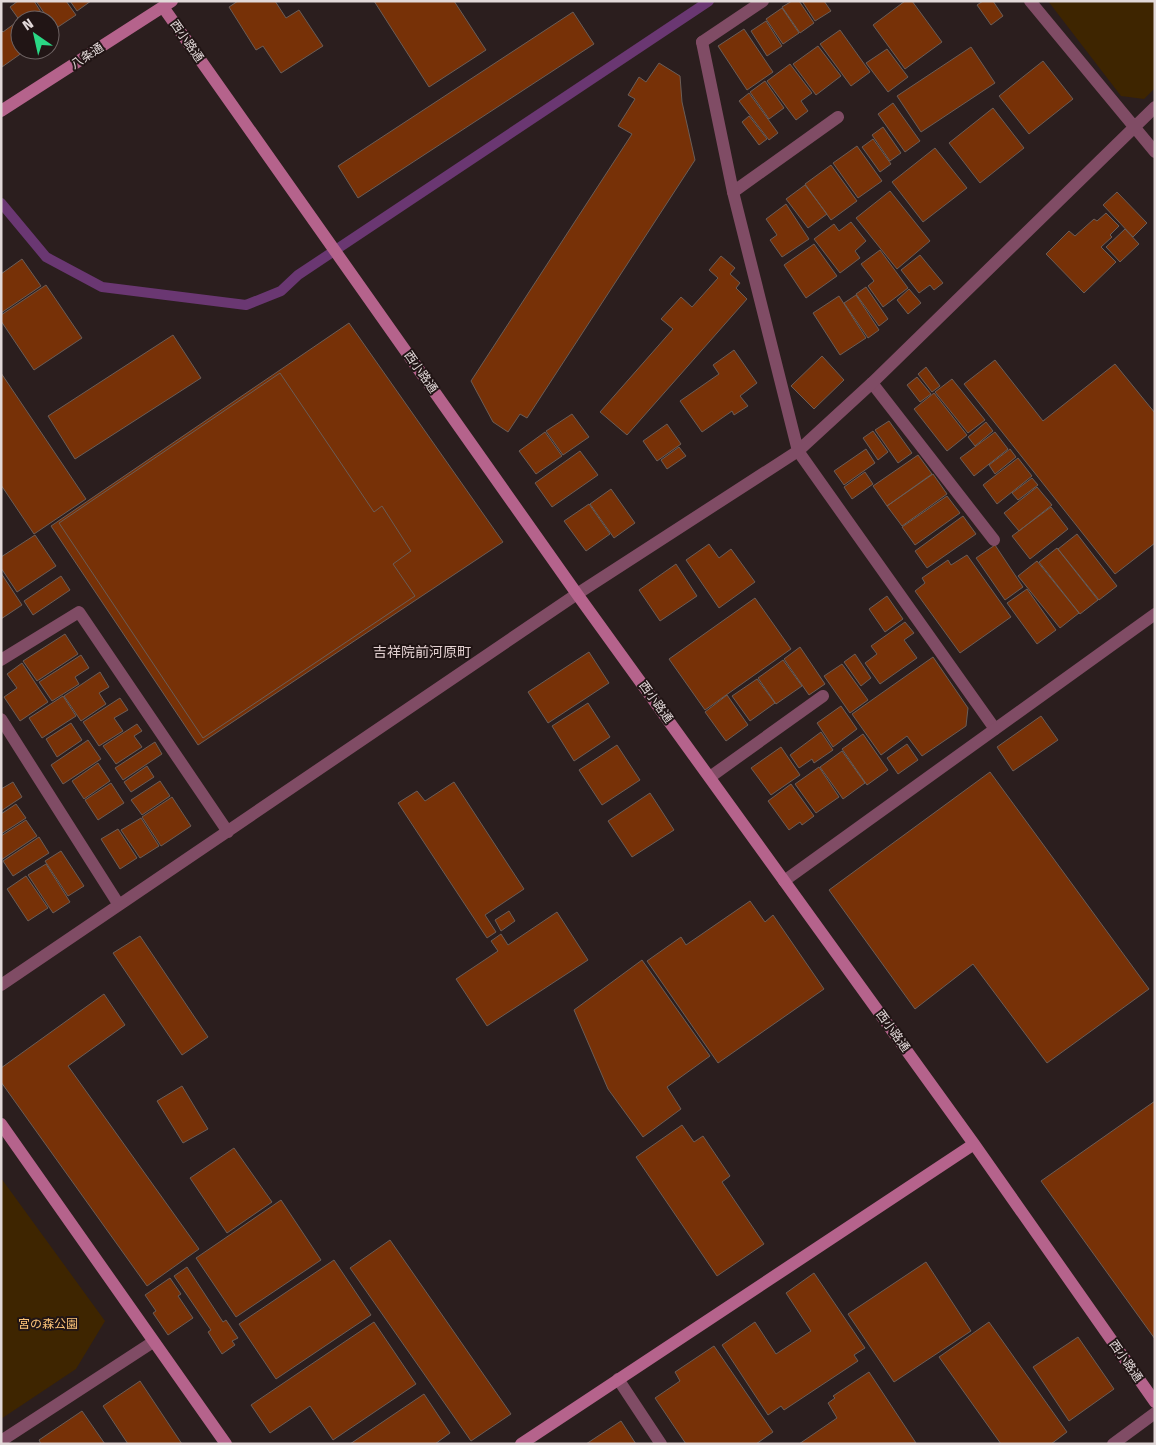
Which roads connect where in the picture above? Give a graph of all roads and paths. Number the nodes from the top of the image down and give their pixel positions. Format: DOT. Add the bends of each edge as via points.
graph roads {
  1 [pos="763,1"];
  2 [pos="1030,1"];
  3 [pos="165,3"];
  4 [pos="1155,107"];
  5 [pos="1,111"];
  6 [pos="838,117"];
  7 [pos="1135,127"];
  8 [pos="1155,152"];
  9 [pos="733,192"];
  10 [pos="872,383"];
  11 [pos="798,451"];
  12 [pos="994,540"];
  13 [pos="577,594"];
  14 [pos="1155,614"];
  15 [pos="1,660"];
  16 [pos="823,696"];
  17 [pos="1,719"];
  18 [pos="995,729"];
  19 [pos="710,777"];
  20 [pos="228,832"];
  21 [pos="784,881"];
  22 [pos="119,905"];
  23 [pos="1,985"];
  24 [pos="1,1124"];
  25 [pos="974,1144"];
  26 [pos="153,1342"];
  27 [pos="618,1379"];
  28 [pos="1155,1402"];
  29 [pos="1155,1413"];
  30 [pos="1,1441"];
  31 [pos="226,1444"];
  32 [pos="521,1444"];
  33 [pos="661,1444"];
  34 [pos="1113,1444"];
  1 -- 9 [label="street" via="702,42"];
  2 -- 7 [label="street"];
  3 -- 5 [label="street, 八条通"];
  3 -- 13 [label="street, 西小路通"];
  4 -- 7 [label="street"];
  6 -- 9 [label="street"];
  7 -- 8 [label="street"];
  7 -- 10 [label="street"];
  9 -- 11 [label="street"];
  10 -- 11 [label="street"];
  10 -- 12 [label="street"];
  11 -- 13 [label="street"];
  11 -- 18 [label="street"];
  13 -- 19 [label="street, 西小路通"];
  13 -- 20 [label="street"];
  14 -- 18 [label="street"];
  15 -- 20 [label="street" via="79,612"];
  16 -- 19 [label="street"];
  17 -- 22 [label="street"];
  18 -- 21 [label="street"];
  19 -- 21 [label="street, 西小路通"];
  20 -- 22 [label="street"];
  21 -- 25 [label="street, 西小路通"];
  22 -- 23 [label="street"];
  24 -- 26 [label="street"];
  25 -- 27 [label="street"];
  25 -- 28 [label="street, 西小路通"];
  26 -- 30 [label="street"];
  26 -- 31 [label="street"];
  27 -- 32 [label="street"];
  27 -- 33 [label="street"];
  29 -- 34 [label="street"];
}
